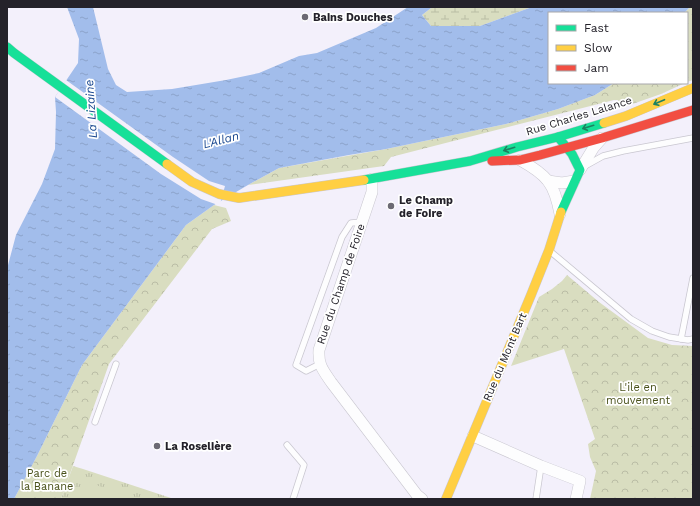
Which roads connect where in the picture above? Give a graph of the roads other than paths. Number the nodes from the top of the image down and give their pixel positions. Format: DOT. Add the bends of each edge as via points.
graph roads {
  1 [pos="7,47"];
  2 [pos="693,88"];
  3 [pos="693,110"];
  4 [pos="552,138"];
  5 [pos="602,138"];
  6 [pos="693,138"];
  7 [pos="567,148"];
  8 [pos="540,155"];
  9 [pos="520,160"];
  10 [pos="470,161"];
  11 [pos="580,170"];
  12 [pos="539,173"];
  13 [pos="372,179"];
  14 [pos="548,181"];
  15 [pos="574,181"];
  16 [pos="560,214"];
  17 [pos="363,222"];
  18 [pos="549,250"];
  19 [pos="693,278"];
  20 [pos="681,339"];
  21 [pos="693,339"];
  22 [pos="116,364"];
  23 [pos="320,364"];
  24 [pos="95,422"];
  25 [pos="473,436"];
  26 [pos="287,445"];
  27 [pos="542,466"];
  28 [pos="293,499"];
  29 [pos="422,499"];
  30 [pos="446,499"];
  31 [pos="536,499"];
  32 [pos="576,499"];
  1 -- 13 [label="main road, Rue Charles Lalance" via="192,182 219,194 243,198"];
  2 -- 4 [label="main road, Rue Charles Lalance, one-way" via="626,116"];
  3 -- 5 [label="main road, Rue Charles Lalance"];
  4 -- 7 [label="main road"];
  4 -- 8 [label="street"];
  4 -- 10 [label="main road, Rue Charles Lalance, one-way"];
  5 -- 7 [label="main road, Rue Charles Lalance"];
  5 -- 11 [label="street, Rue du Mont Bart"];
  6 -- 11 [label="lane" via="603,156"];
  7 -- 8 [label="main road, Rue Charles Lalance"];
  7 -- 11 [label="main road"];
  8 -- 9 [label="main road, Rue Charles Lalance"];
  8 -- 12 [label="street"];
  9 -- 10 [label="main road, Rue Charles Lalance"];
  9 -- 12 [label="street"];
  10 -- 13 [label="main road, Rue Charles Lalance"];
  11 -- 15 [label="main road, Rue du Mont Bart"];
  12 -- 14 [label="street"];
  13 -- 17 [label="street, Rue du Champ de Foire" via="372,192"];
  14 -- 15 [label="street" via="562,184"];
  14 -- 16 [label="street" via="557,199"];
  15 -- 16 [label="main road, Rue du Mont Bart"];
  16 -- 18 [label="main road, Rue du Mont Bart"];
  17 -- 23 [label="street, Rue du Champ de Foire" via="319,350"];
  17 -- 23 [label="lane" via="351,223 342,237 296,365 306,371"];
  18 -- 20 [label="lane" via="631,318 652,331"];
  18 -- 25 [label="main road, Rue du Mont Bart"];
  19 -- 20 [label="lane"];
  20 -- 21 [label="lane"];
  22 -- 24 [label="lane"];
  23 -- 29 [label="street" via="331,382"];
  25 -- 27 [label="street"];
  25 -- 30 [label="main road, Rue du Mont Bart"];
  26 -- 28 [label="lane" via="304,465"];
  27 -- 31 [label="lane"];
  27 -- 32 [label="street" via="580,481"];
}
